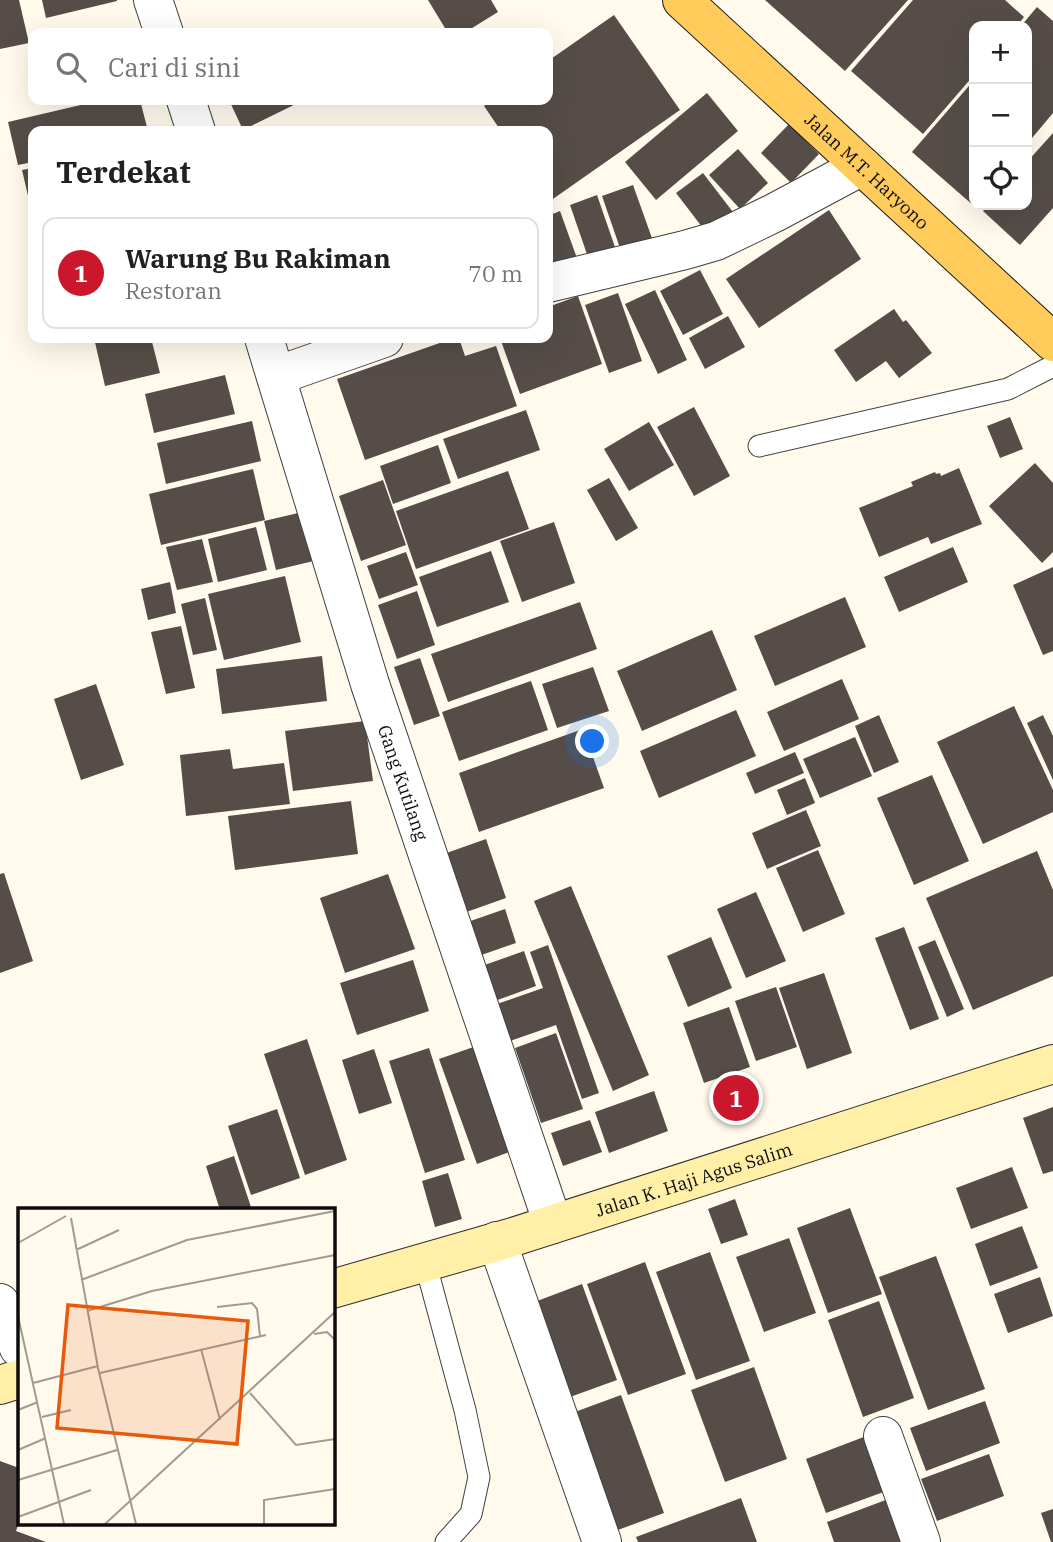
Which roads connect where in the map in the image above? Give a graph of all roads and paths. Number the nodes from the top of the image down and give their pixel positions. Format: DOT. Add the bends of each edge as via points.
graph roads {
  1 [pos="153,0"];
  2 [pos="682,0"];
  3 [pos="162,28"];
  4 [pos="188,105"];
  5 [pos="194,126"];
  6 [pos="862,166"];
  7 [pos="553,282"];
  8 [pos="1053,342"];
  9 [pos="266,343"];
  10 [pos="370,343"];
  11 [pos="1053,366"];
  12 [pos="276,376"];
  13 [pos="759,446"];
  14 [pos="1053,1064"];
  15 [pos="553,1224"];
  16 [pos="497,1241"];
  17 [pos="425,1262"];
  18 [pos="334,1288"];
  19 [pos="0,1303"];
  20 [pos="18,1346"];
  21 [pos="18,1379"];
  22 [pos="0,1385"];
  23 [pos="883,1437"];
  24 [pos="446,1542"];
  25 [pos="602,1542"];
  26 [pos="921,1542"];
  1 -- 3 [label="street"];
  2 -- 6 [label="main road, Jalan M.T. Haryono"];
  4 -- 5 [label="street"];
  6 -- 7 [label="street" via="716,240"];
  6 -- 8 [label="main road, Jalan M.T. Haryono"];
  9 -- 12 [label="street, Gang Kutilang"];
  10 -- 12 [label="street"];
  11 -- 13 [label="lane" via="1008,390"];
  12 -- 15 [label="street, Gang Kutilang" via="370,684"];
  14 -- 15 [label="street, Jalan K. Haji Agus Salim"];
  15 -- 16 [label="street, Jalan K. Haji Agus Salim"];
  16 -- 17 [label="street, Jalan K. Haji Agus Salim"];
  16 -- 25 [label="street"];
  17 -- 18 [label="street, Jalan K. Haji Agus Salim"];
  17 -- 24 [label="lane" via="480,1477 471,1514"];
  19 -- 20 [label="street"];
  21 -- 22 [label="street"];
  23 -- 26 [label="street"];
}
